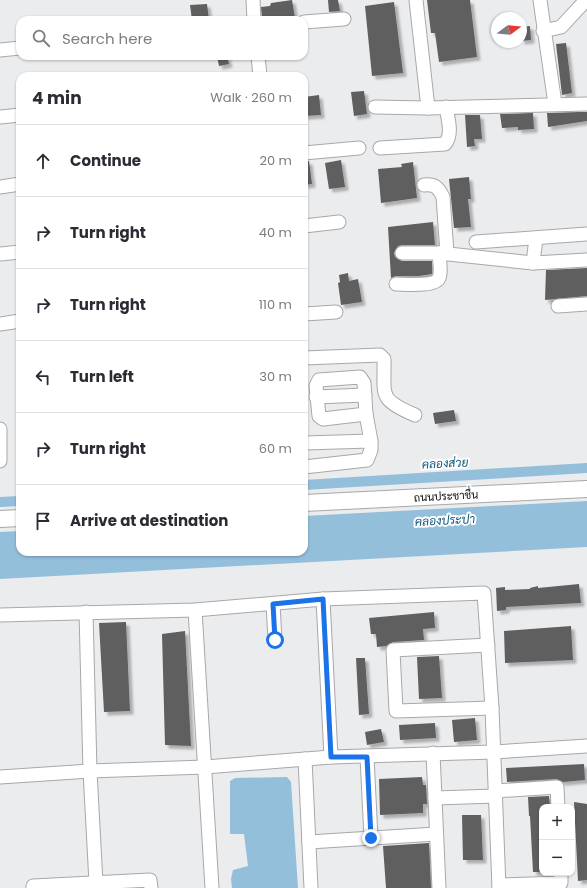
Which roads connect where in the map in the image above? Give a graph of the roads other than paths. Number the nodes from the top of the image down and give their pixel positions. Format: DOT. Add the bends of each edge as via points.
graph roads {
  1 [pos="253,0"];
  2 [pos="416,0"];
  3 [pos="540,0"];
  4 [pos="586,0"];
  5 [pos="254,16"];
  6 [pos="344,19"];
  7 [pos="308,22"];
  8 [pos="543,31"];
  9 [pos="16,48"];
  10 [pos="0,50"];
  11 [pos="258,60"];
  12 [pos="260,72"];
  13 [pos="555,104"];
  14 [pos="587,104"];
  15 [pos="375,107"];
  16 [pos="446,107"];
  17 [pos="428,108"];
  18 [pos="16,115"];
  19 [pos="0,117"];
  20 [pos="359,148"];
  21 [pos="380,148"];
  22 [pos="308,153"];
  23 [pos="16,185"];
  24 [pos="424,185"];
  25 [pos="0,187"];
  26 [pos="339,222"];
  27 [pos="308,226"];
  28 [pos="587,234"];
  29 [pos="536,238"];
  30 [pos="476,242"];
  31 [pos="16,252"];
  32 [pos="402,252"];
  33 [pos="443,253"];
  34 [pos="0,254"];
  35 [pos="587,260"];
  36 [pos="533,263"];
  37 [pos="396,284"];
  38 [pos="587,304"];
  39 [pos="558,306"];
  40 [pos="336,312"];
  41 [pos="308,314"];
  42 [pos="16,322"];
  43 [pos="0,324"];
  44 [pos="308,358"];
  45 [pos="365,395"];
  46 [pos="316,396"];
  47 [pos="366,414"];
  48 [pos="415,415"];
  49 [pos="0,429"];
  50 [pos="371,441"];
  51 [pos="308,444"];
  52 [pos="0,461"];
  53 [pos="308,467"];
  54 [pos="587,489"];
  55 [pos="308,503"];
  56 [pos="16,518"];
  57 [pos="0,519"];
  58 [pos="323,599"];
  59 [pos="273,604"];
  60 [pos="195,610"];
  61 [pos="86,612"];
  62 [pos="0,615"];
  63 [pos="275,640"];
  64 [pos="488,645"];
  65 [pos="492,708"];
  66 [pos="587,746"];
  67 [pos="494,752"];
  68 [pos="433,753"];
  69 [pos="331,757"];
  70 [pos="367,757"];
  71 [pos="305,759"];
  72 [pos="205,767"];
  73 [pos="90,771"];
  74 [pos="0,777"];
  75 [pos="496,793"];
  76 [pos="435,798"];
  77 [pos="558,804"];
  78 [pos="436,834"];
  79 [pos="371,838"];
  80 [pos="309,842"];
  81 [pos="561,876"];
  82 [pos="96,883"];
  83 [pos="499,886"];
  84 [pos="33,888"];
  85 [pos="151,888"];
  86 [pos="212,888"];
  87 [pos="311,888"];
  88 [pos="439,888"];
  1 -- 5 [label="street"];
  2 -- 17 [label="street"];
  3 -- 8 [label="street"];
  4 -- 8 [label="street" via="561,28"];
  6 -- 7 [label="street"];
  8 -- 13 [label="street"];
  9 -- 10 [label="street"];
  11 -- 12 [label="street"];
  13 -- 14 [label="street"];
  13 -- 16 [label="street"];
  15 -- 17 [label="street"];
  16 -- 17 [label="street"];
  16 -- 21 [label="street" via="450,133 445,144"];
  18 -- 19 [label="street"];
  20 -- 22 [label="street"];
  23 -- 25 [label="street"];
  24 -- 33 [label="street" via="433,184 439,188 443,196"];
  26 -- 27 [label="street"];
  28 -- 29 [label="street"];
  29 -- 30 [label="street"];
  29 -- 36 [label="street"];
  31 -- 34 [label="street"];
  32 -- 33 [label="street"];
  33 -- 36 [label="street"];
  33 -- 37 [label="street" via="440,277 437,281 427,284"];
  35 -- 36 [label="street"];
  38 -- 39 [label="street"];
  40 -- 41 [label="street"];
  42 -- 43 [label="street"];
  44 -- 48 [label="street" via="380,355 384,359 383,391 388,400 396,407"];
  45 -- 46 [label="street"];
  45 -- 46 [label="street" via="363,379 355,377 319,380"];
  45 -- 47 [label="street"];
  46 -- 47 [label="street" via="318,413 322,419"];
  47 -- 50 [label="street"];
  49 -- 52 [label="street"];
  50 -- 51 [label="street"];
  50 -- 53 [label="street" via="367,460"];
  54 -- 55 [label="main road, ถนนประชาชื่น"];
  56 -- 57 [label="main road"];
  58 -- 59 [label="street"];
  58 -- 64 [label="street" via="484,593"];
  58 -- 69 [label="street"];
  59 -- 60 [label="street"];
  59 -- 63 [label="street"];
  60 -- 61 [label="street"];
  60 -- 72 [label="street"];
  61 -- 62 [label="street"];
  61 -- 73 [label="street"];
  64 -- 65 [label="street"];
  64 -- 65 [label="street" via="393,650 396,711"];
  65 -- 67 [label="street"];
  66 -- 67 [label="street"];
  67 -- 68 [label="street"];
  67 -- 75 [label="street"];
  68 -- 70 [label="street"];
  68 -- 76 [label="street"];
  69 -- 70 [label="street"];
  69 -- 71 [label="street"];
  70 -- 79 [label="street"];
  71 -- 72 [label="street"];
  71 -- 80 [label="street"];
  72 -- 73 [label="street"];
  72 -- 86 [label="street"];
  73 -- 74 [label="street"];
  73 -- 82 [label="street"];
  75 -- 76 [label="street"];
  75 -- 77 [label="street" via="557,787"];
  75 -- 83 [label="street"];
  76 -- 78 [label="street"];
  78 -- 79 [label="street"];
  78 -- 88 [label="street"];
  79 -- 80 [label="street"];
  80 -- 87 [label="street"];
  81 -- 83 [label="street" via="561,883"];
  82 -- 84 [label="street" via="32,886"];
  82 -- 85 [label="street" via="150,880"];
}
